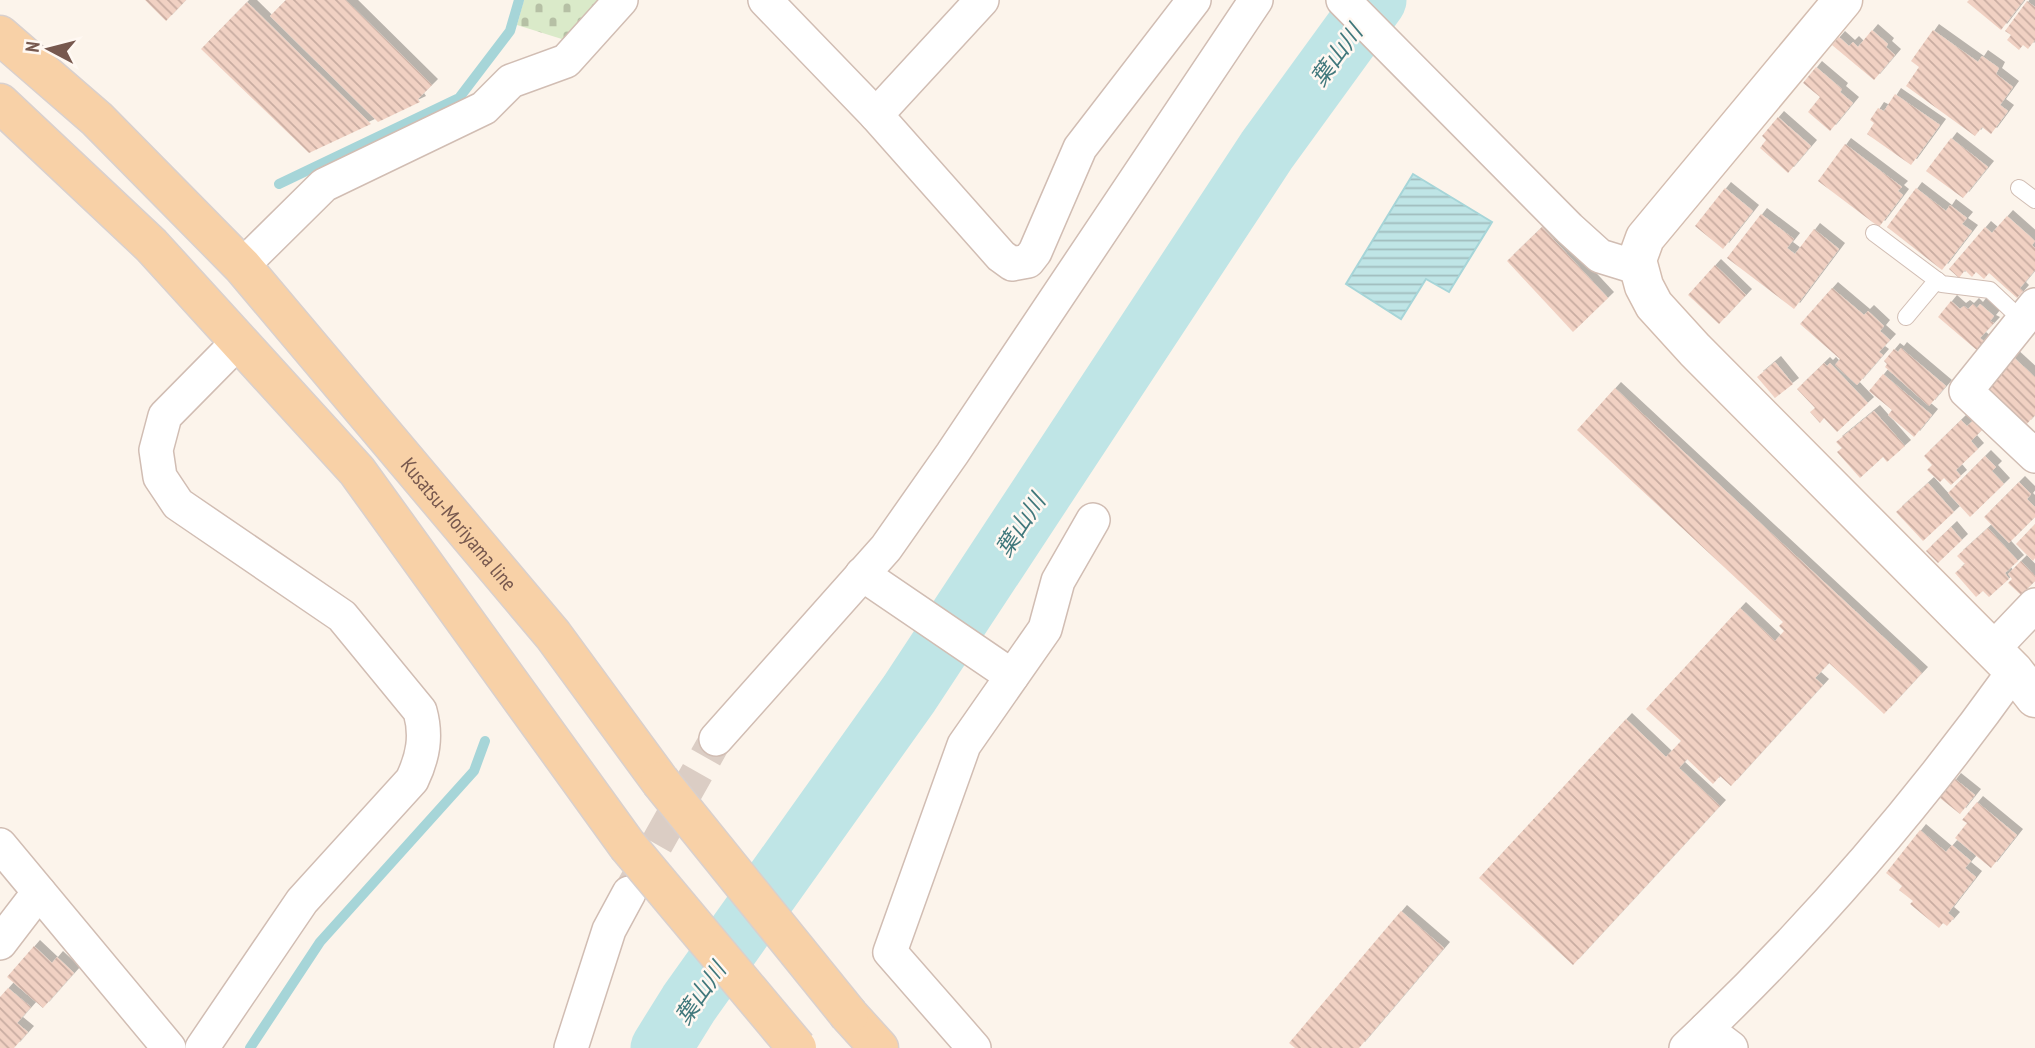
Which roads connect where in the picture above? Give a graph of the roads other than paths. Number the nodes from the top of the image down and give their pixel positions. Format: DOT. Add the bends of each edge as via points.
graph roads {
  1 [pos="621,0"];
  2 [pos="765,0"];
  3 [pos="982,0"];
  4 [pos="1194,0"];
  5 [pos="1256,0"];
  6 [pos="1343,0"];
  7 [pos="1843,0"];
  8 [pos="0,35"];
  9 [pos="0,103"];
  10 [pos="876,115"];
  11 [pos="2019,188"];
  12 [pos="2035,201"];
  13 [pos="1874,233"];
  14 [pos="242,266"];
  15 [pos="1639,268"];
  16 [pos="1937,281"];
  17 [pos="2029,312"];
  18 [pos="1906,317"];
  19 [pos="239,341"];
  20 [pos="2035,456"];
  21 [pos="1093,520"];
  22 [pos="862,574"];
  23 [pos="2035,605"];
  24 [pos="2014,673"];
  25 [pos="1012,676"];
  26 [pos="716,739"];
  27 [pos="0,845"];
  28 [pos="39,892"];
  29 [pos="629,893"];
  30 [pos="0,943"];
  31 [pos="1708,1042"];
  32 [pos="169,1048"];
  33 [pos="202,1048"];
  34 [pos="571,1048"];
  35 [pos="797,1048"];
  36 [pos="879,1048"];
  37 [pos="974,1048"];
  1 -- 14 [label="street" via="566,61 511,81 484,108 324,185"];
  2 -- 10 [label="street"];
  3 -- 10 [label="street"];
  4 -- 10 [label="street" via="1080,148 1028,261 1012,264 1001,256"];
  5 -- 22 [label="street" via="952,454 886,548"];
  6 -- 15 [label="street" via="1569,228 1600,256"];
  7 -- 15 [label="street" via="1645,238 1637,260"];
  8 -- 14 [label="main road, Kusatsu-Moriyama line" via="97,119"];
  9 -- 19 [label="main road" via="151,245"];
  11 -- 12 [label="lane"];
  13 -- 16 [label="lane"];
  14 -- 36 [label="main road, Kusatsu-Moriyama line, bridge" via="553,635 660,781"];
  15 -- 24 [label="street" via="1654,305 1695,350"];
  16 -- 17 [label="lane" via="1990,290"];
  16 -- 18 [label="lane"];
  17 -- 20 [label="street" via="1966,391"];
  19 -- 33 [label="street" via="165,416 156,450 160,477 178,504 342,616 420,711 425,730 421,762 412,780 302,901"];
  19 -- 35 [label="main road, bridge" via="357,471 628,845"];
  21 -- 25 [label="street" via="1058,581 1045,629"];
  22 -- 25 [label="street"];
  22 -- 26 [label="street"];
  23 -- 24 [label="street"];
  24 -- 31 [label="street" via="1857,873 1763,974"];
  25 -- 37 [label="street" via="964,745 890,952"];
  27 -- 28 [label="street"];
  28 -- 30 [label="street"];
  28 -- 32 [label="street"];
  29 -- 34 [label="street" via="609,930"];
}
